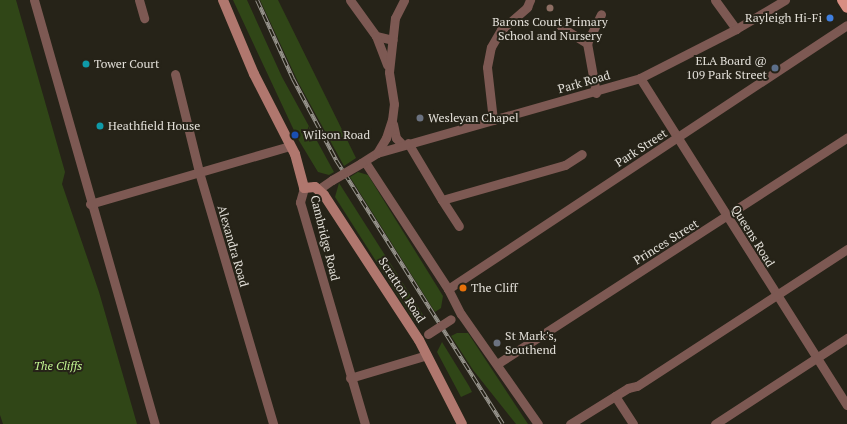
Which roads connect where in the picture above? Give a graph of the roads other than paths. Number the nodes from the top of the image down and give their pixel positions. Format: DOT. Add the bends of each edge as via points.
graph roads {
  1 [pos="34,0"];
  2 [pos="139,0"];
  3 [pos="223,0"];
  4 [pos="350,0"];
  5 [pos="404,0"];
  6 [pos="530,0"];
  7 [pos="716,0"];
  8 [pos="785,0"];
  9 [pos="842,0"];
  10 [pos="847,8"];
  11 [pos="601,14"];
  12 [pos="144,18"];
  13 [pos="847,25"];
  14 [pos="561,27"];
  15 [pos="736,29"];
  16 [pos="376,36"];
  17 [pos="393,40"];
  18 [pos="587,43"];
  19 [pos="389,72"];
  20 [pos="175,74"];
  21 [pos="640,78"];
  22 [pos="596,93"];
  23 [pos="392,120"];
  24 [pos="493,120"];
  25 [pos="847,138"];
  26 [pos="677,139"];
  27 [pos="406,144"];
  28 [pos="290,146"];
  29 [pos="377,154"];
  30 [pos="582,154"];
  31 [pos="363,163"];
  32 [pos="199,172"];
  33 [pos="304,188"];
  34 [pos="319,189"];
  35 [pos="442,200"];
  36 [pos="90,204"];
  37 [pos="728,217"];
  38 [pos="459,226"];
  39 [pos="847,249"];
  40 [pos="448,289"];
  41 [pos="775,294"];
  42 [pos="461,314"];
  43 [pos="847,338"];
  44 [pos="419,340"];
  45 [pos="427,355"];
  46 [pos="817,358"];
  47 [pos="496,364"];
  48 [pos="350,378"];
  49 [pos="615,396"];
  50 [pos="847,405"];
  51 [pos="364,423"];
  52 [pos="155,424"];
  53 [pos="273,424"];
  54 [pos="462,424"];
  55 [pos="538,424"];
  56 [pos="570,424"];
  57 [pos="633,424"];
  58 [pos="715,424"];
  1 -- 36 [label="street"];
  2 -- 12 [label="street"];
  3 -- 28 [label="street, Cambridge Road" via="254,74"];
  4 -- 16 [label="street"];
  5 -- 17 [label="street" via="395,18"];
  6 -- 24 [label="street" via="527,6 501,30 491,46 487,67"];
  7 -- 15 [label="street"];
  8 -- 15 [label="street, Park Road"];
  9 -- 10 [label="main road"];
  11 -- 18 [label="street"];
  13 -- 26 [label="street, Park Street"];
  14 -- 18 [label="street"];
  15 -- 21 [label="street, Park Road"];
  16 -- 17 [label="street"];
  16 -- 19 [label="street"];
  17 -- 19 [label="street"];
  18 -- 22 [label="street"];
  19 -- 23 [label="street" via="394,104"];
  20 -- 32 [label="street, Alexandra Road"];
  21 -- 22 [label="street, Park Road"];
  21 -- 26 [label="street, Queens Road"];
  22 -- 24 [label="street, Park Road"];
  23 -- 27 [label="street" via="394,134"];
  23 -- 29 [label="street"];
  24 -- 27 [label="street, Park Road"];
  25 -- 37 [label="street, Princes Street"];
  26 -- 37 [label="street, Queens Road"];
  26 -- 40 [label="street, Park Street"];
  27 -- 29 [label="street, Park Road"];
  27 -- 35 [label="street"];
  28 -- 32 [label="street"];
  28 -- 33 [label="street, Cambridge Road" via="295,154"];
  29 -- 31 [label="street"];
  30 -- 35 [label="street" via="565,165"];
  31 -- 34 [label="street, bridge"];
  31 -- 40 [label="street"];
  32 -- 36 [label="street"];
  32 -- 53 [label="street, Alexandra Road"];
  33 -- 34 [label="street"];
  33 -- 48 [label="street, Cambridge Road" via="300,202"];
  34 -- 44 [label="street, Scratton Road"];
  35 -- 38 [label="street"];
  36 -- 52 [label="street"];
  37 -- 41 [label="street, Queens Road"];
  37 -- 47 [label="street, Princes Street"];
  39 -- 41 [label="street"];
  40 -- 42 [label="street"];
  41 -- 46 [label="street, Queens Road"];
  41 -- 49 [label="street" via="636,386"];
  42 -- 44 [label="street, bridge"];
  42 -- 47 [label="street"];
  43 -- 46 [label="street"];
  44 -- 45 [label="street, Scratton Road"];
  45 -- 48 [label="street"];
  45 -- 54 [label="street, Scratton Road"];
  46 -- 50 [label="street, Queens Road"];
  46 -- 58 [label="street"];
  47 -- 55 [label="street"];
  48 -- 51 [label="street, Cambridge Road"];
  49 -- 56 [label="street"];
  49 -- 57 [label="street"];
}
